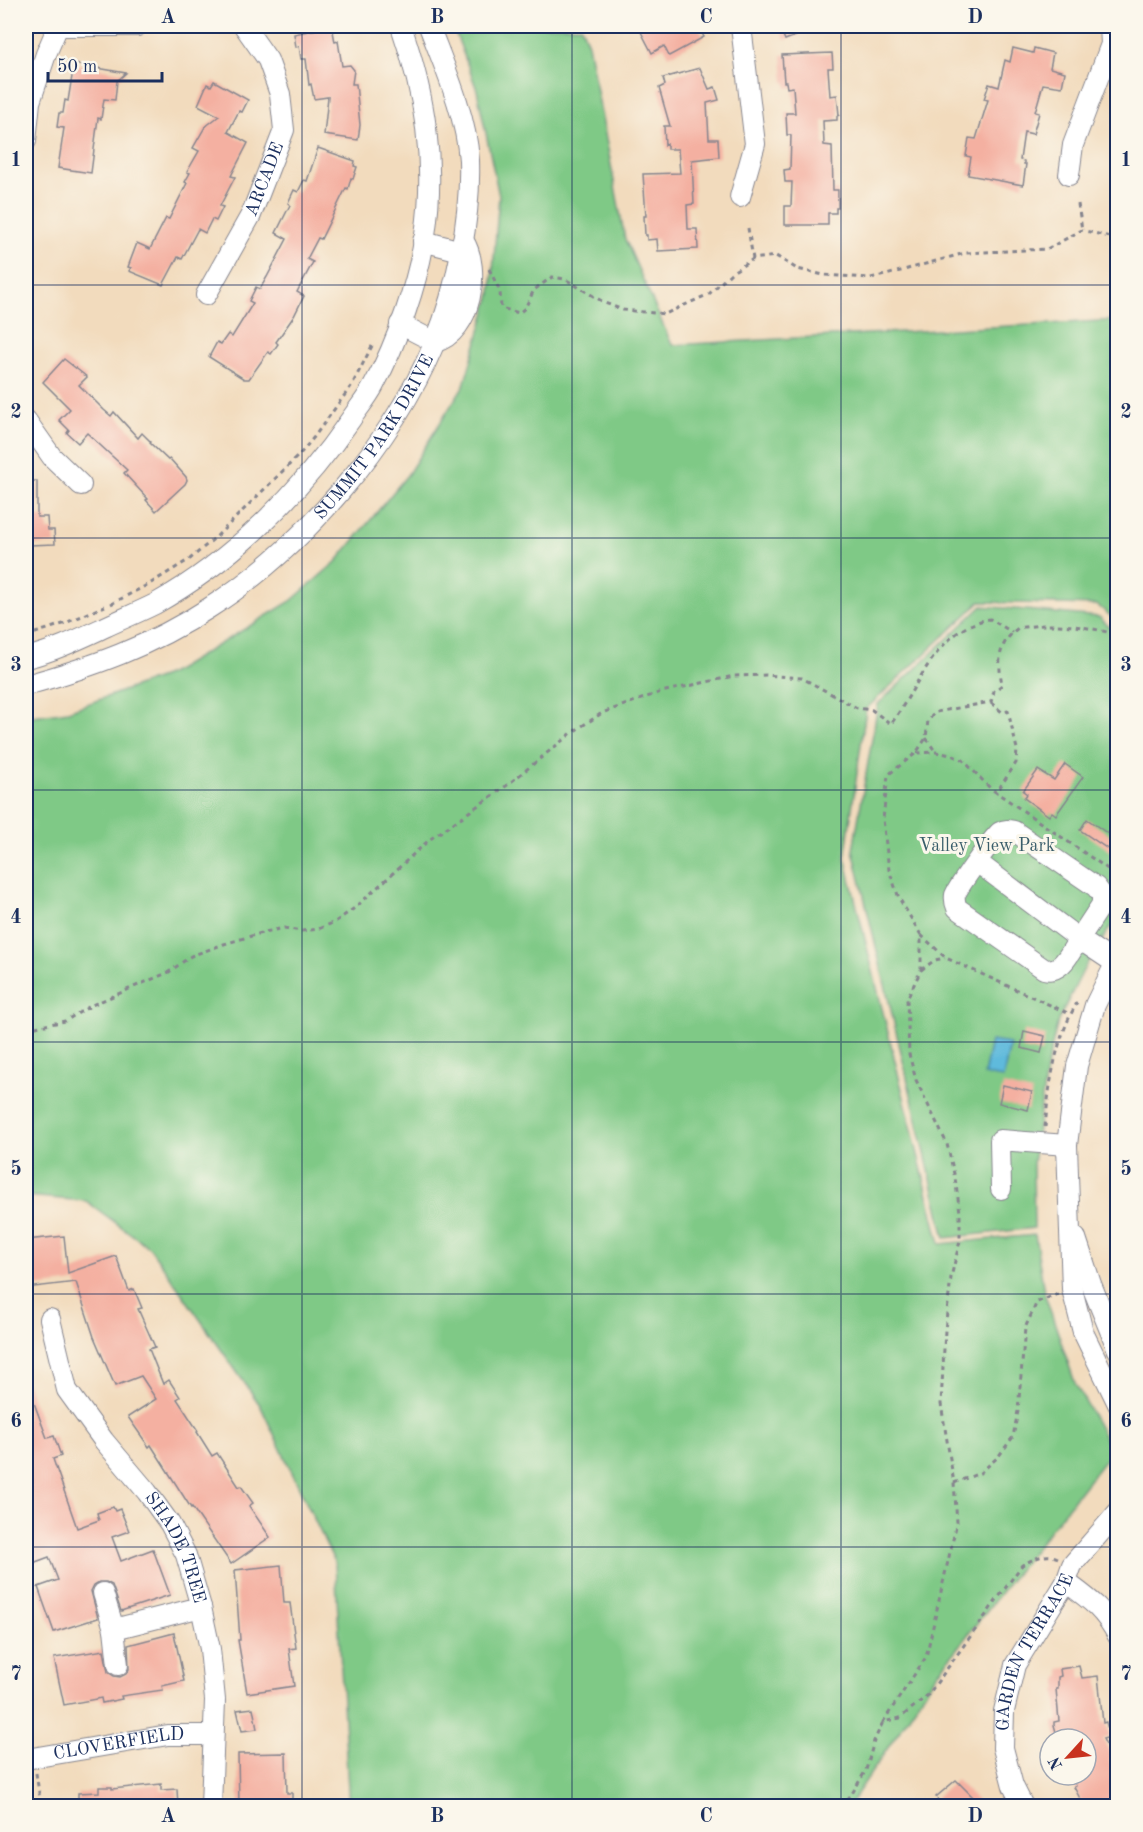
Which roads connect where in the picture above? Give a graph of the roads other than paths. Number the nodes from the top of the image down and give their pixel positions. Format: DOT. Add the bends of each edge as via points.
graph roads {
  1 [pos="58,26"];
  2 [pos="137,26"];
  3 [pos="244,26"];
  4 [pos="401,26"];
  5 [pos="429,26"];
  6 [pos="741,26"];
  7 [pos="1110,26"];
  8 [pos="26,141"];
  9 [pos="1069,175"];
  10 [pos="740,197"];
  11 [pos="423,242"];
  12 [pos="462,245"];
  13 [pos="206,295"];
  14 [pos="400,324"];
  15 [pos="435,342"];
  16 [pos="26,420"];
  17 [pos="81,485"];
  18 [pos="26,658"];
  19 [pos="26,685"];
  20 [pos="977,862"];
  21 [pos="1079,939"];
  22 [pos="1116,960"];
  23 [pos="1067,1145"];
  24 [pos="1001,1189"];
  25 [pos="1068,1212"];
  26 [pos="50,1319"];
  27 [pos="1118,1350"];
  28 [pos="1118,1404"];
  29 [pos="1118,1512"];
  30 [pos="1069,1574"];
  31 [pos="103,1593"];
  32 [pos="201,1607"];
  33 [pos="114,1629"];
  34 [pos="1118,1636"];
  35 [pos="118,1665"];
  36 [pos="212,1735"];
  37 [pos="31,1758"];
  38 [pos="211,1806"];
  39 [pos="1023,1806"];
  1 -- 2 [label="street"];
  1 -- 8 [label="street" via="30,102"];
  3 -- 13 [label="street, ARCADE" via="268,60 280,94 284,130 251,215"];
  4 -- 11 [label="street, SUMMIT PARK DRIVE" via="425,110 428,193"];
  5 -- 12 [label="street, SUMMIT PARK DRIVE" via="456,100 467,149 469,197"];
  6 -- 10 [label="street" via="755,144"];
  7 -- 9 [label="street" via="1111,44 1073,145"];
  11 -- 12 [label="street"];
  11 -- 14 [label="street, SUMMIT PARK DRIVE"];
  12 -- 15 [label="street, SUMMIT PARK DRIVE"];
  14 -- 15 [label="street"];
  14 -- 18 [label="street, SUMMIT PARK DRIVE" via="374,386 330,450 270,517 210,567 155,603 51,651"];
  15 -- 19 [label="street, SUMMIT PARK DRIVE" via="410,391 360,466 306,530 247,581 209,609 116,657"];
  16 -- 17 [label="street" via="52,458"];
  20 -- 21 [label="street"];
  20 -- 21 [label="street" via="956,892 957,908 1051,971 1059,968"];
  20 -- 21 [label="street" via="998,832 1014,831 1096,887 1102,904"];
  21 -- 22 [label="street"];
  22 -- 23 [label="street" via="1095,1005 1077,1066"];
  23 -- 24 [label="street" via="1000,1140"];
  23 -- 25 [label="street"];
  25 -- 27 [label="street"];
  25 -- 28 [label="street" via="1072,1288 1083,1332"];
  26 -- 32 [label="street, SHADE TREE" via="68,1390 170,1524 186,1556"];
  29 -- 30 [label="street, GARDEN TERRACE"];
  30 -- 34 [label="street" via="1108,1618"];
  30 -- 39 [label="street, GARDEN TERRACE" via="1015,1665 1004,1712 1004,1748 1013,1786"];
  31 -- 33 [label="street"];
  32 -- 33 [label="street"];
  32 -- 36 [label="street, SHADE TREE" via="215,1700"];
  33 -- 35 [label="street"];
  36 -- 37 [label="street, CLOVERFIELD" via="168,1735"];
  36 -- 38 [label="street, SHADE TREE"];
}
